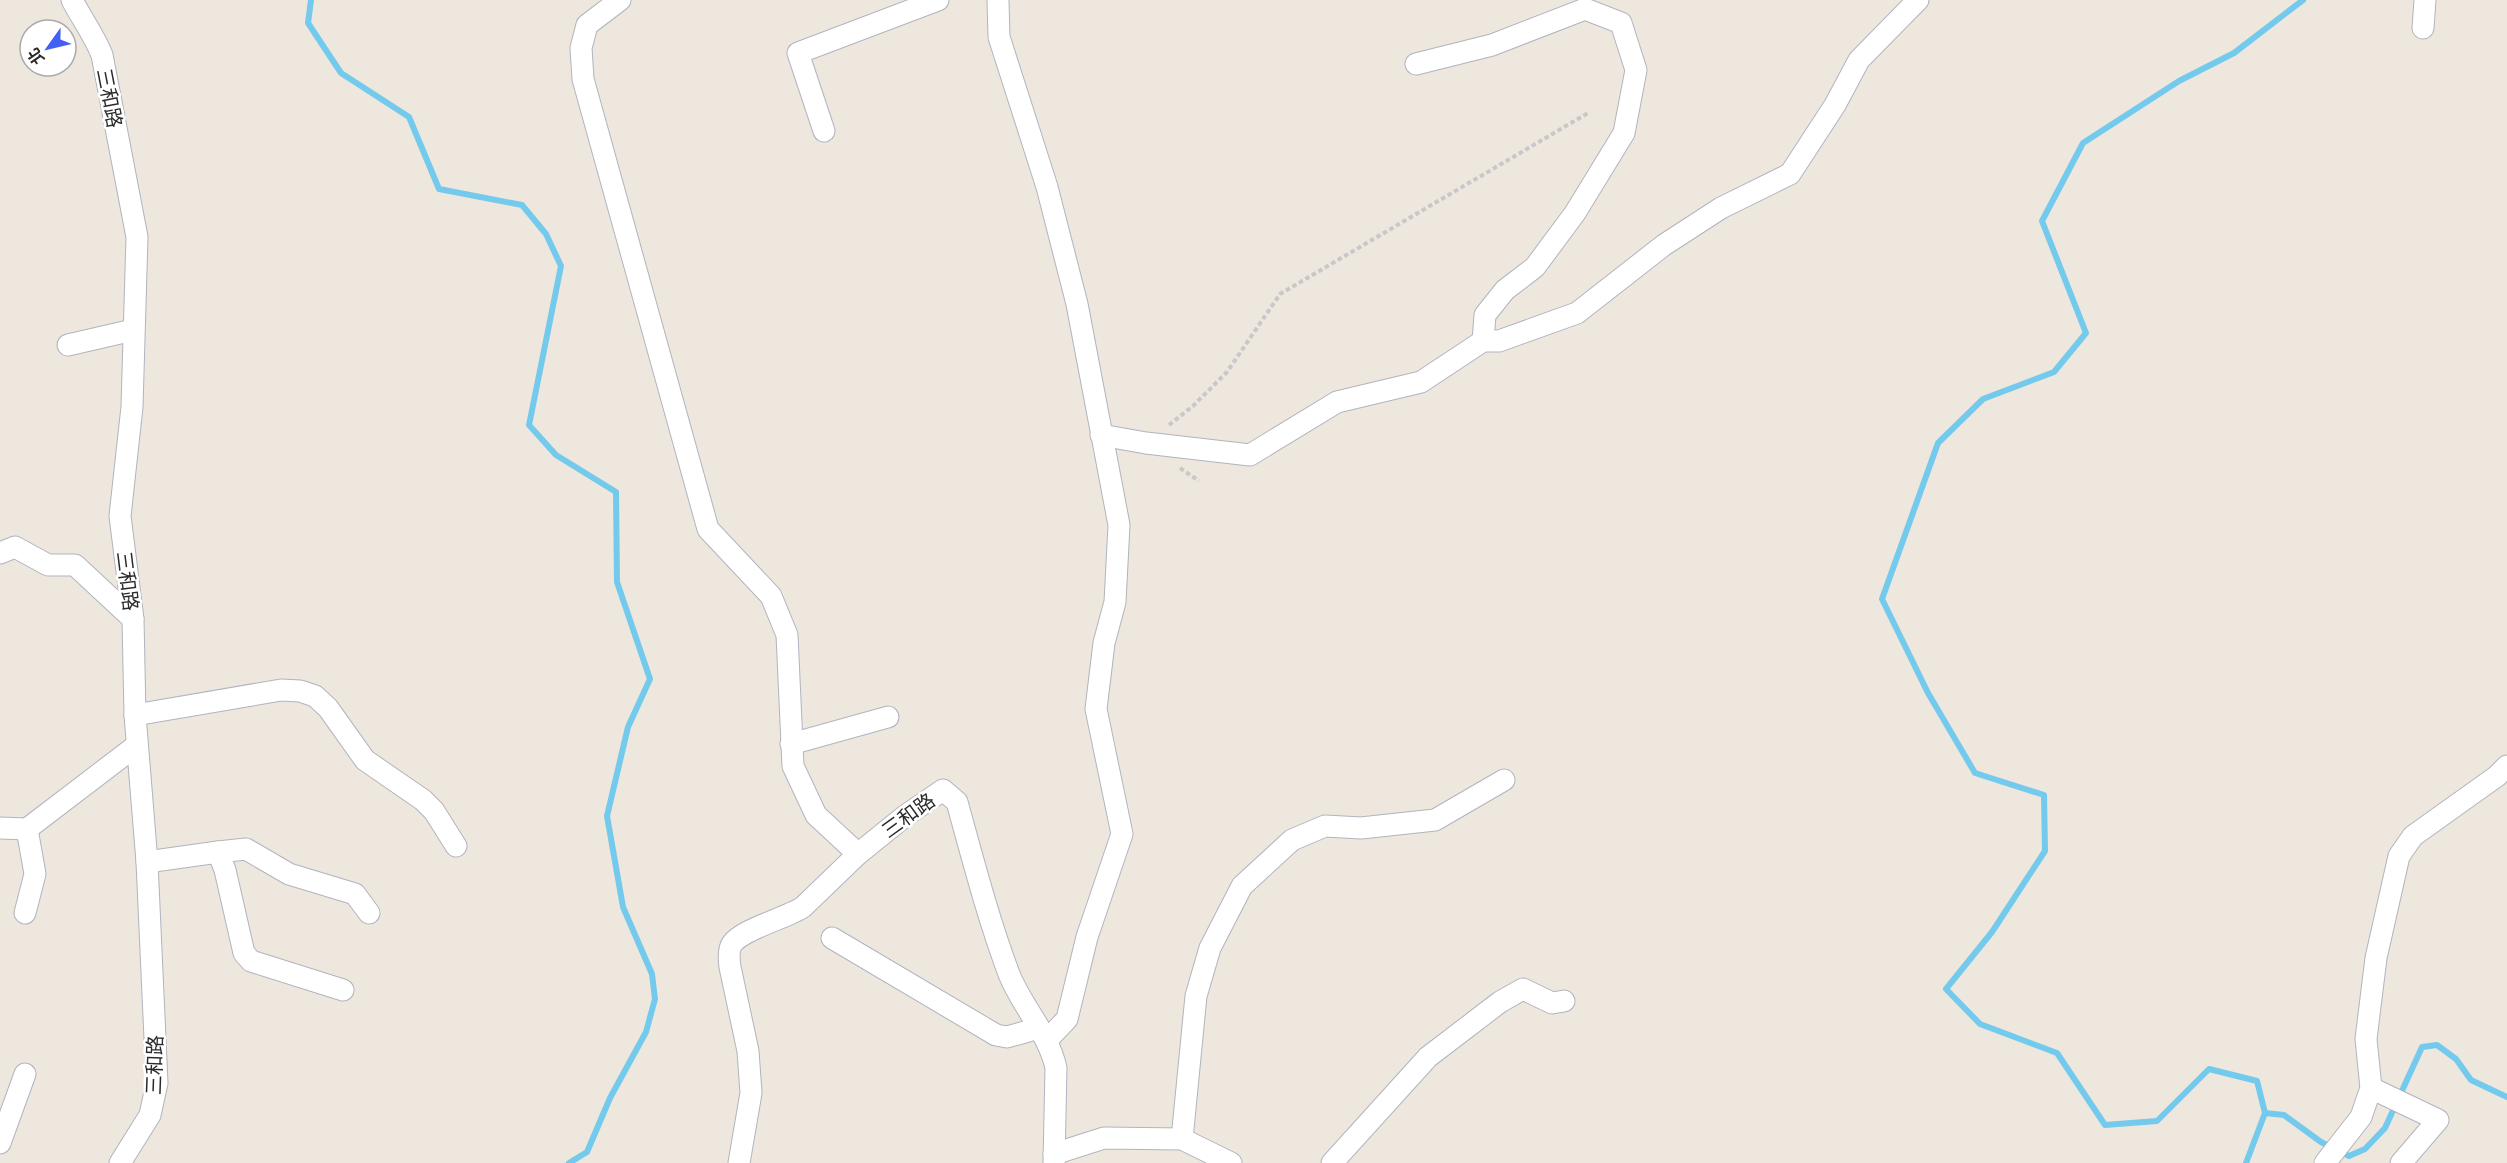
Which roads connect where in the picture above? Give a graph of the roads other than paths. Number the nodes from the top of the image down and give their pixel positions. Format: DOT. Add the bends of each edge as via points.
graph roads {
  1 [pos="72,0"];
  2 [pos="620,0"];
  3 [pos="938,0"];
  4 [pos="998,0"];
  5 [pos="1918,0"];
  6 [pos="2425,0"];
  7 [pos="2422,28"];
  8 [pos="1416,64"];
  9 [pos="824,132"];
  10 [pos="133,330"];
  11 [pos="1483,341"];
  12 [pos="68,345"];
  13 [pos="1101,435"];
  14 [pos="0,553"];
  15 [pos="133,619"];
  16 [pos="135,715"];
  17 [pos="888,717"];
  18 [pos="791,744"];
  19 [pos="137,745"];
  20 [pos="2503,776"];
  21 [pos="1504,780"];
  22 [pos="0,828"];
  23 [pos="27,830"];
  24 [pos="456,846"];
  25 [pos="218,852"];
  26 [pos="858,854"];
  27 [pos="147,862"];
  28 [pos="25,913"];
  29 [pos="369,913"];
  30 [pos="832,938"];
  31 [pos="343,990"];
  32 [pos="1564,1001"];
  33 [pos="1043,1034"];
  34 [pos="25,1074"];
  35 [pos="2372,1088"];
  36 [pos="1182,1139"];
  37 [pos="0,1143"];
  38 [pos="1054,1159"];
  39 [pos="120,1163"];
  40 [pos="739,1163"];
  41 [pos="1231,1163"];
  42 [pos="1332,1163"];
  43 [pos="2325,1163"];
  44 [pos="2401,1163"];
  1 -- 10 [label="street, 三和路" via="102,55 137,237"];
  2 -- 18 [label="street" via="587,25 581,48 583,79 708,529 771,596 787,635"];
  3 -- 9 [label="street" via="798,53"];
  4 -- 13 [label="street" via="999,38 1047,187 1077,304"];
  5 -- 11 [label="street" via="1859,60 1790,174 1721,208 1664,245 1576,313 1499,341"];
  6 -- 7 [label="street"];
  8 -- 11 [label="street" via="1492,45 1585,9 1621,23 1636,70 1624,133 1575,213 1535,267 1505,290 1485,315"];
  10 -- 12 [label="street"];
  10 -- 15 [label="street, 三和路" via="132,407 120,516"];
  11 -- 13 [label="street" via="1421,382 1337,402 1250,455"];
  13 -- 33 [label="street" via="1119,525 1115,602 1104,644 1096,708 1122,834 1087,937 1067,1019"];
  14 -- 15 [label="street" via="15,547 48,565 75,565"];
  15 -- 16 [label="street, 三和路"];
  16 -- 19 [label="street, 三和路"];
  16 -- 24 [label="street" via="281,690 315,696 365,759 429,806"];
  17 -- 18 [label="street"];
  18 -- 26 [label="street" via="794,766 816,815"];
  19 -- 23 [label="street"];
  19 -- 27 [label="street, 三和路"];
  20 -- 35 [label="street" via="2413,836 2399,856 2376,958 2366,1040"];
  21 -- 36 [label="street" via="1435,820 1361,828 1325,826 1292,840 1242,886 1210,948 1196,996"];
  22 -- 23 [label="street"];
  23 -- 28 [label="street" via="35,874"];
  25 -- 27 [label="street"];
  25 -- 29 [label="street" via="246,849 289,874 355,894"];
  25 -- 31 [label="street" via="244,953 251,961"];
  26 -- 33 [label="street, 三和路" via="943,789 957,802 986,908 1010,976"];
  26 -- 40 [label="street, 三和路" via="803,908 732,944 730,967 748,1051 751,1093"];
  27 -- 39 [label="street, 三和路" via="157,1083 150,1115"];
  30 -- 33 [label="street" via="996,1035"];
  32 -- 42 [label="street" via="1552,1003 1523,989 1500,1002 1428,1057"];
  33 -- 38 [label="street, 三和路" via="1056,1068"];
  34 -- 37 [label="street"];
  35 -- 43 [label="street" via="2361,1117"];
  35 -- 44 [label="street" via="2438,1120"];
  36 -- 38 [label="street" via="1104,1138"];
  36 -- 41 [label="street"];
}
